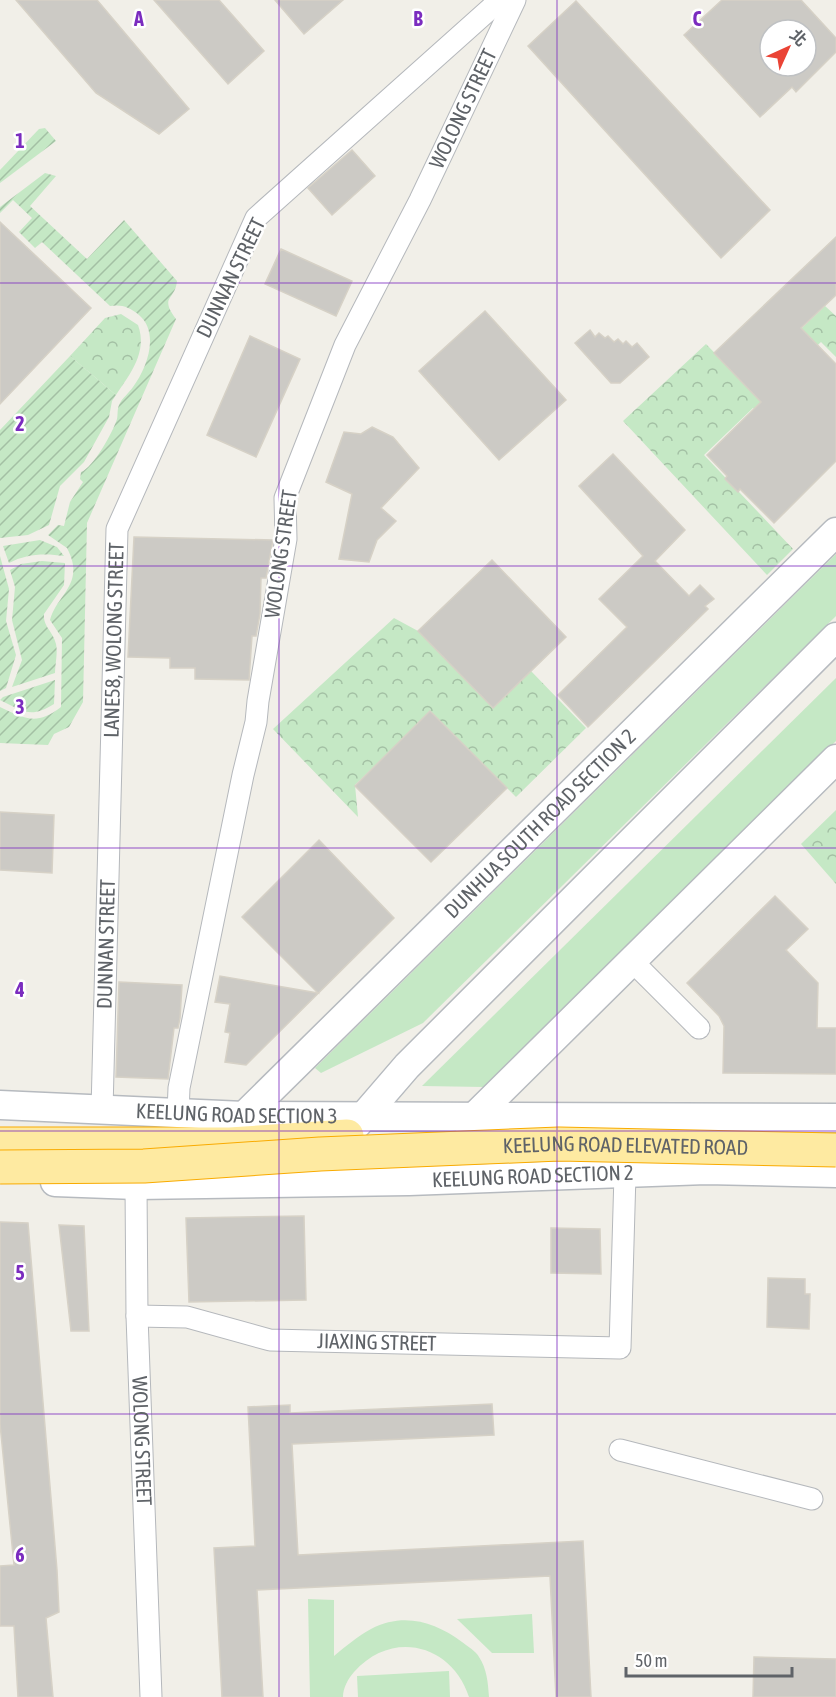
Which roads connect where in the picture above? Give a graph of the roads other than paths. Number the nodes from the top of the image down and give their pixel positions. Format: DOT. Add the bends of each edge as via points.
graph roads {
  1 [pos="500,0"];
  2 [pos="515,0"];
  3 [pos="836,532"];
  4 [pos="836,638"];
  5 [pos="836,759"];
  6 [pos="632,961"];
  7 [pos="699,1028"];
  8 [pos="0,1105"];
  9 [pos="102,1110"];
  10 [pos="178,1113"];
  11 [pos="244,1116"];
  12 [pos="475,1117"];
  13 [pos="836,1118"];
  14 [pos="0,1122"];
  15 [pos="356,1125"];
  16 [pos="0,1144"];
  17 [pos="414,1149"];
  18 [pos="836,1150"];
  19 [pos="0,1167"];
  20 [pos="836,1173"];
  21 [pos="625,1174"];
  22 [pos="409,1181"];
  23 [pos="0,1182"];
  24 [pos="267,1183"];
  25 [pos="136,1185"];
  26 [pos="137,1316"];
  27 [pos="620,1450"];
  28 [pos="812,1499"];
  29 [pos="151,1697"];
  1 -- 9 [label="street, DUNNAN STREET" via="256,218 117,529"];
  2 -- 10 [label="street, WOLONG STREET" via="420,200 345,345 285,498 286,539 256,722 179,1088"];
  3 -- 11 [label="main road, DUNHUA SOUTH ROAD SECTION 2"];
  4 -- 15 [label="main road" via="423,1050"];
  5 -- 6 [label="main road"];
  6 -- 7 [label="street"];
  6 -- 12 [label="main road"];
  8 -- 9 [label="main road, KEELUNG ROAD SECTION 3"];
  9 -- 10 [label="main road, KEELUNG ROAD SECTION 3"];
  10 -- 11 [label="main road, KEELUNG ROAD SECTION 3"];
  11 -- 15 [label="main road, KEELUNG ROAD SECTION 3"];
  12 -- 13 [label="main road"];
  12 -- 15 [label="main road, KEELUNG ROAD SECTION 3"];
  12 -- 22 [label="main road"];
  14 -- 17 [label="highway, KEELUNG ROAD ELEVATED ROAD, bridge" via="327,1133"];
  15 -- 16 [label="highway" via="230,1144"];
  15 -- 24 [label="main road" via="318,1163"];
  17 -- 18 [label="highway, KEELUNG ROAD ELEVATED ROAD, bridge" via="559,1144"];
  17 -- 19 [label="highway, KEELUNG ROAD ELEVATED ROAD, bridge" via="144,1166"];
  20 -- 21 [label="main road, KEELUNG ROAD SECTION 2" via="706,1170"];
  21 -- 22 [label="main road, KEELUNG ROAD SECTION 2"];
  21 -- 26 [label="street, JIAXING STREET" via="620,1348 270,1340 187,1317"];
  22 -- 24 [label="main road"];
  23 -- 25 [label="main road"];
  24 -- 25 [label="main road"];
  25 -- 26 [label="street, WOLONG STREET"];
  26 -- 29 [label="street, WOLONG STREET"];
  27 -- 28 [label="street"];
}
